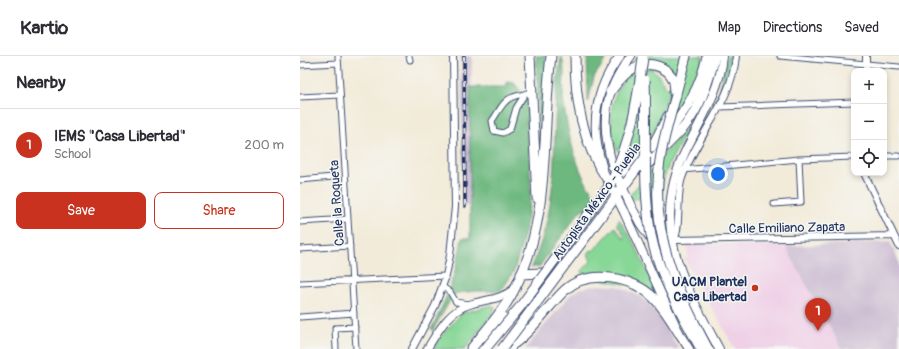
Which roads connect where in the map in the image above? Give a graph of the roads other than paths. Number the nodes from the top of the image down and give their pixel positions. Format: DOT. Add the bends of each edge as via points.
graph roads {
  1 [pos="338,56"];
  2 [pos="453,56"];
  3 [pos="530,56"];
  4 [pos="551,56"];
  5 [pos="575,56"];
  6 [pos="620,56"];
  7 [pos="631,56"];
  8 [pos="686,56"];
  9 [pos="707,56"];
  10 [pos="715,56"];
  11 [pos="723,56"];
  12 [pos="736,56"];
  13 [pos="780,56"];
  14 [pos="866,56"];
  15 [pos="643,57"];
  16 [pos="829,58"];
  17 [pos="338,63"];
  18 [pos="866,64"];
  19 [pos="300,65"];
  20 [pos="899,67"];
  21 [pos="866,68"];
  22 [pos="610,92"];
  23 [pos="529,93"];
  24 [pos="340,95"];
  25 [pos="676,95"];
  26 [pos="300,97"];
  27 [pos="851,102"];
  28 [pos="720,107"];
  29 [pos="693,136"];
  30 [pos="701,140"];
  31 [pos="887,156"];
  32 [pos="899,156"];
  33 [pos="851,157"];
  34 [pos="799,159"];
  35 [pos="686,170"];
  36 [pos="676,171"];
  37 [pos="866,176"];
  38 [pos="333,177"];
  39 [pos="300,180"];
  40 [pos="608,182"];
  41 [pos="774,204"];
  42 [pos="628,210"];
  43 [pos="538,214"];
  44 [pos="348,219"];
  45 [pos="300,222"];
  46 [pos="897,236"];
  47 [pos="674,240"];
  48 [pos="350,246"];
  49 [pos="899,246"];
  50 [pos="300,249"];
  51 [pos="541,273"];
  52 [pos="521,274"];
  53 [pos="446,276"];
  54 [pos="352,281"];
  55 [pos="300,283"];
  56 [pos="443,287"];
  57 [pos="515,289"];
  58 [pos="689,294"];
  59 [pos="471,304"];
  60 [pos="354,313"];
  61 [pos="300,317"];
  62 [pos="702,317"];
  63 [pos="525,321"];
  64 [pos="675,324"];
  65 [pos="355,327"];
  66 [pos="679,333"];
  67 [pos="479,339"];
  68 [pos="512,347"];
  69 [pos="336,349"];
  70 [pos="356,349"];
  71 [pos="412,349"];
  72 [pos="427,349"];
  73 [pos="471,349"];
  74 [pos="485,349"];
  75 [pos="502,349"];
  76 [pos="689,349"];
  77 [pos="701,349"];
  78 [pos="708,349"];
  79 [pos="719,349"];
  1 -- 17 [label="street, Calle la Roqueta"];
  2 -- 53 [label="street" via="455,207"];
  3 -- 23 [label="highway"];
  4 -- 43 [label="highway" via="545,155"];
  5 -- 40 [label="highway" via="577,95 587,143"];
  6 -- 40 [label="main road" via="603,82 595,114 597,149"];
  7 -- 22 [label="main road" via="618,74"];
  8 -- 25 [label="highway, Autopista México - Puebla"];
  9 -- 63 [label="highway" via="699,83 686,110 598,209"];
  10 -- 63 [label="highway" via="704,92 685,125 604,208"];
  11 -- 29 [label="main road" via="707,109"];
  12 -- 28 [label="street" via="729,90"];
  13 -- 16 [label="street"];
  14 -- 18 [label="street"];
  15 -- 40 [label="highway, Autopista México - Puebla, bridge" via="631,129 621,163"];
  15 -- 77 [label="highway, bridge" via="647,201 651,235 672,295"];
  16 -- 18 [label="street"];
  17 -- 19 [label="street"];
  17 -- 24 [label="street, Calle la Roqueta"];
  18 -- 20 [label="street"];
  18 -- 21 [label="street"];
  22 -- 42 [label="main road, bridge" via="604,120 607,147"];
  22 -- 51 [label="highway" via="626,73 643,65 664,68 673,76 675,82 673,99 663,123 652,140"];
  23 -- 23 [label="street" via="507,100 492,121 494,131 502,133 510,129 516,108"];
  23 -- 43 [label="highway"];
  24 -- 26 [label="street"];
  24 -- 44 [label="street, Calle la Roqueta"];
  25 -- 75 [label="highway, Autopista México - Puebla, bridge" via="661,131 644,160"];
  25 -- 78 [label="highway, bridge" via="659,168 658,220 677,285"];
  27 -- 28 [label="street"];
  28 -- 30 [label="street"];
  29 -- 30 [label="street"];
  29 -- 36 [label="main road"];
  30 -- 35 [label="street"];
  31 -- 32 [label="street"];
  33 -- 34 [label="street"];
  34 -- 35 [label="street"];
  34 -- 41 [label="street" via="801,202"];
  35 -- 36 [label="street"];
  35 -- 47 [label="street" via="678,197"];
  36 -- 47 [label="main road" via="670,207"];
  37 -- 46 [label="street"];
  38 -- 39 [label="street"];
  40 -- 42 [label="main road, bridge"];
  40 -- 74 [label="highway, Autopista México - Puebla, bridge" via="520,307"];
  42 -- 58 [label="main road" via="640,223"];
  42 -- 64 [label="main road"];
  43 -- 52 [label="highway"];
  44 -- 45 [label="street"];
  44 -- 48 [label="street, Calle la Roqueta"];
  46 -- 47 [label="street, Calle Emiliano Zapata"];
  46 -- 49 [label="street"];
  47 -- 58 [label="main road" via="679,270"];
  48 -- 50 [label="street"];
  48 -- 54 [label="street, Calle la Roqueta"];
  51 -- 52 [label="highway"];
  51 -- 67 [label="highway" via="497,328"];
  52 -- 57 [label="highway"];
  53 -- 54 [label="street"];
  53 -- 56 [label="street"];
  54 -- 55 [label="street"];
  54 -- 60 [label="street, Calle la Roqueta"];
  56 -- 59 [label="street" via="450,292 456,302"];
  56 -- 71 [label="street"];
  57 -- 59 [label="main road" via="499,298"];
  57 -- 67 [label="highway" via="504,308"];
  58 -- 62 [label="main road"];
  59 -- 72 [label="main road" via="452,314"];
  60 -- 61 [label="street"];
  60 -- 65 [label="street, Calle la Roqueta"];
  62 -- 64 [label="main road" via="689,308 683,308 678,311"];
  62 -- 79 [label="main road"];
  63 -- 68 [label="highway"];
  64 -- 66 [label="main road"];
  65 -- 69 [label="street" via="335,328"];
  65 -- 70 [label="street, Calle la Roqueta"];
  66 -- 68 [label="highway" via="655,299 644,290 617,279 593,278 580,281 565,290 527,334"];
  66 -- 76 [label="main road"];
  67 -- 73 [label="highway"];
}
